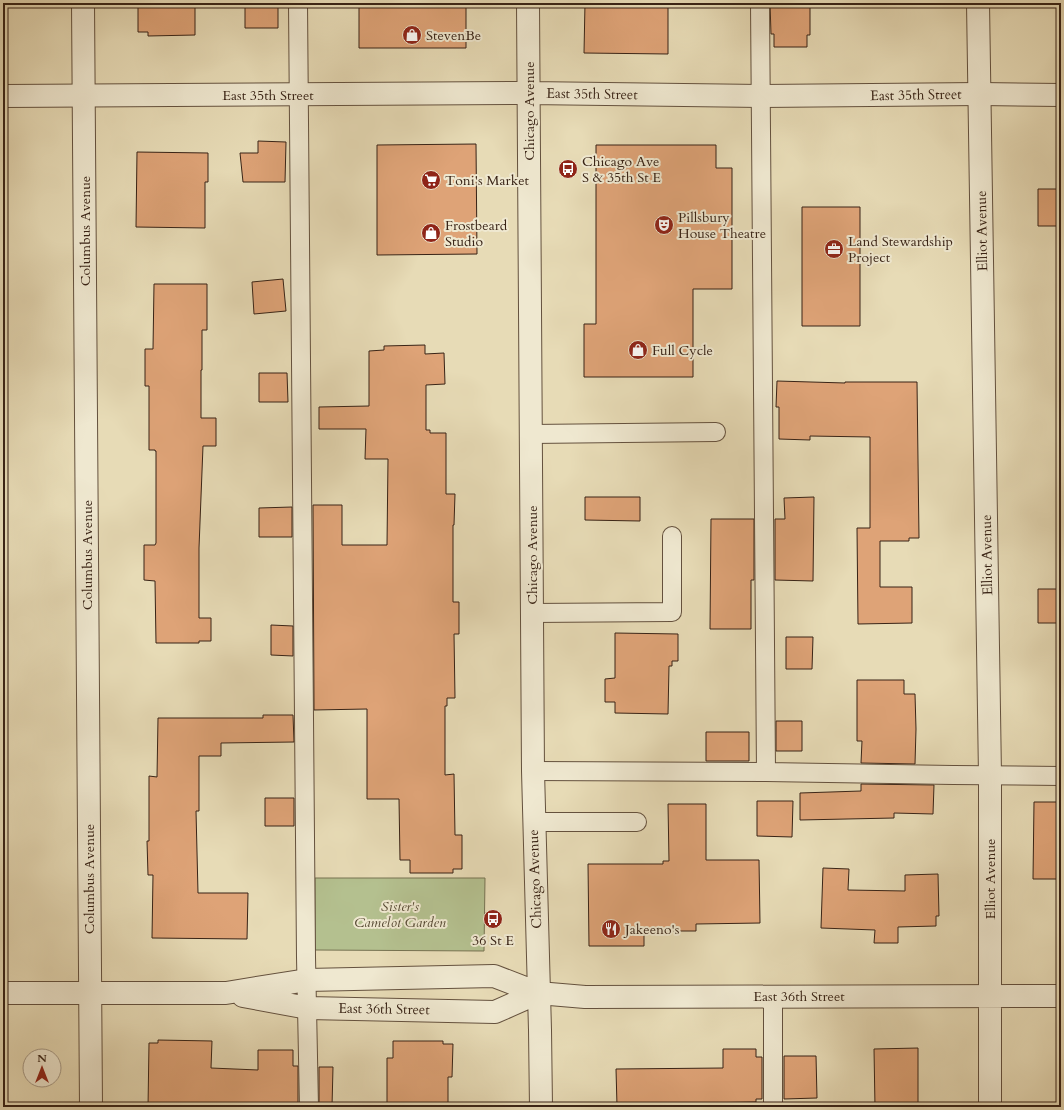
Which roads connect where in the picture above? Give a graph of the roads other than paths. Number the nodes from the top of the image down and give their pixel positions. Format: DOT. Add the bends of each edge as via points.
graph roads {
  1 [pos="83,3"];
  2 [pos="298,3"];
  3 [pos="528,3"];
  4 [pos="760,3"];
  5 [pos="978,3"];
  6 [pos="529,93"];
  7 [pos="980,94"];
  8 [pos="299,95"];
  9 [pos="3,96"];
  10 [pos="84,96"];
  11 [pos="761,96"];
  12 [pos="1061,96"];
  13 [pos="716,432"];
  14 [pos="531,434"];
  15 [pos="672,536"];
  16 [pos="532,613"];
  17 [pos="533,770"];
  18 [pos="766,772"];
  19 [pos="990,776"];
  20 [pos="1061,776"];
  21 [pos="533,822"];
  22 [pos="637,822"];
  23 [pos="306,980"];
  24 [pos="3,993"];
  25 [pos="226,993"];
  26 [pos="538,993"];
  27 [pos="90,994"];
  28 [pos="990,996"];
  29 [pos="1061,996"];
  30 [pos="773,997"];
  31 [pos="308,1008"];
  32 [pos="91,1107"];
  33 [pos="309,1107"];
  34 [pos="540,1107"];
  35 [pos="773,1107"];
  36 [pos="990,1107"];
  1 -- 10 [label="street, Columbus Avenue"];
  2 -- 8 [label="lane"];
  3 -- 6 [label="street, Chicago Avenue"];
  4 -- 11 [label="lane"];
  5 -- 7 [label="street, Elliot Avenue"];
  6 -- 8 [label="street, East 35th Street"];
  6 -- 11 [label="street, East 35th Street"];
  6 -- 14 [label="street, Chicago Avenue"];
  7 -- 11 [label="street, East 35th Street"];
  7 -- 12 [label="street, East 35th Street"];
  7 -- 19 [label="street, Elliot Avenue"];
  8 -- 10 [label="street, East 35th Street"];
  8 -- 23 [label="lane"];
  9 -- 10 [label="street, East 35th Street"];
  10 -- 27 [label="street, Columbus Avenue"];
  11 -- 18 [label="lane"];
  13 -- 14 [label="lane"];
  14 -- 16 [label="street, Chicago Avenue"];
  15 -- 16 [label="lane" via="672,612"];
  16 -- 17 [label="street, Chicago Avenue"];
  17 -- 18 [label="lane"];
  17 -- 21 [label="street, Chicago Avenue"];
  18 -- 19 [label="lane"];
  19 -- 20 [label="lane"];
  19 -- 28 [label="street, Elliot Avenue"];
  21 -- 22 [label="lane"];
  21 -- 26 [label="street, Chicago Avenue"];
  23 -- 25 [label="street, East 36th Street"];
  23 -- 26 [label="street, East 36th Street" via="494,976"];
  23 -- 31 [label="lane"];
  24 -- 27 [label="street, East 36th Street"];
  25 -- 27 [label="street, East 36th Street"];
  25 -- 31 [label="street, East 36th Street"];
  26 -- 30 [label="street, East 36th Street" via="585,997"];
  26 -- 31 [label="street, East 36th Street" via="495,1012"];
  26 -- 34 [label="street, Chicago Avenue"];
  27 -- 32 [label="street, Columbus Avenue"];
  28 -- 29 [label="street, East 36th Street"];
  28 -- 30 [label="street, East 36th Street"];
  28 -- 36 [label="street, Elliot Avenue"];
  30 -- 35 [label="lane"];
  31 -- 33 [label="lane"];
}
